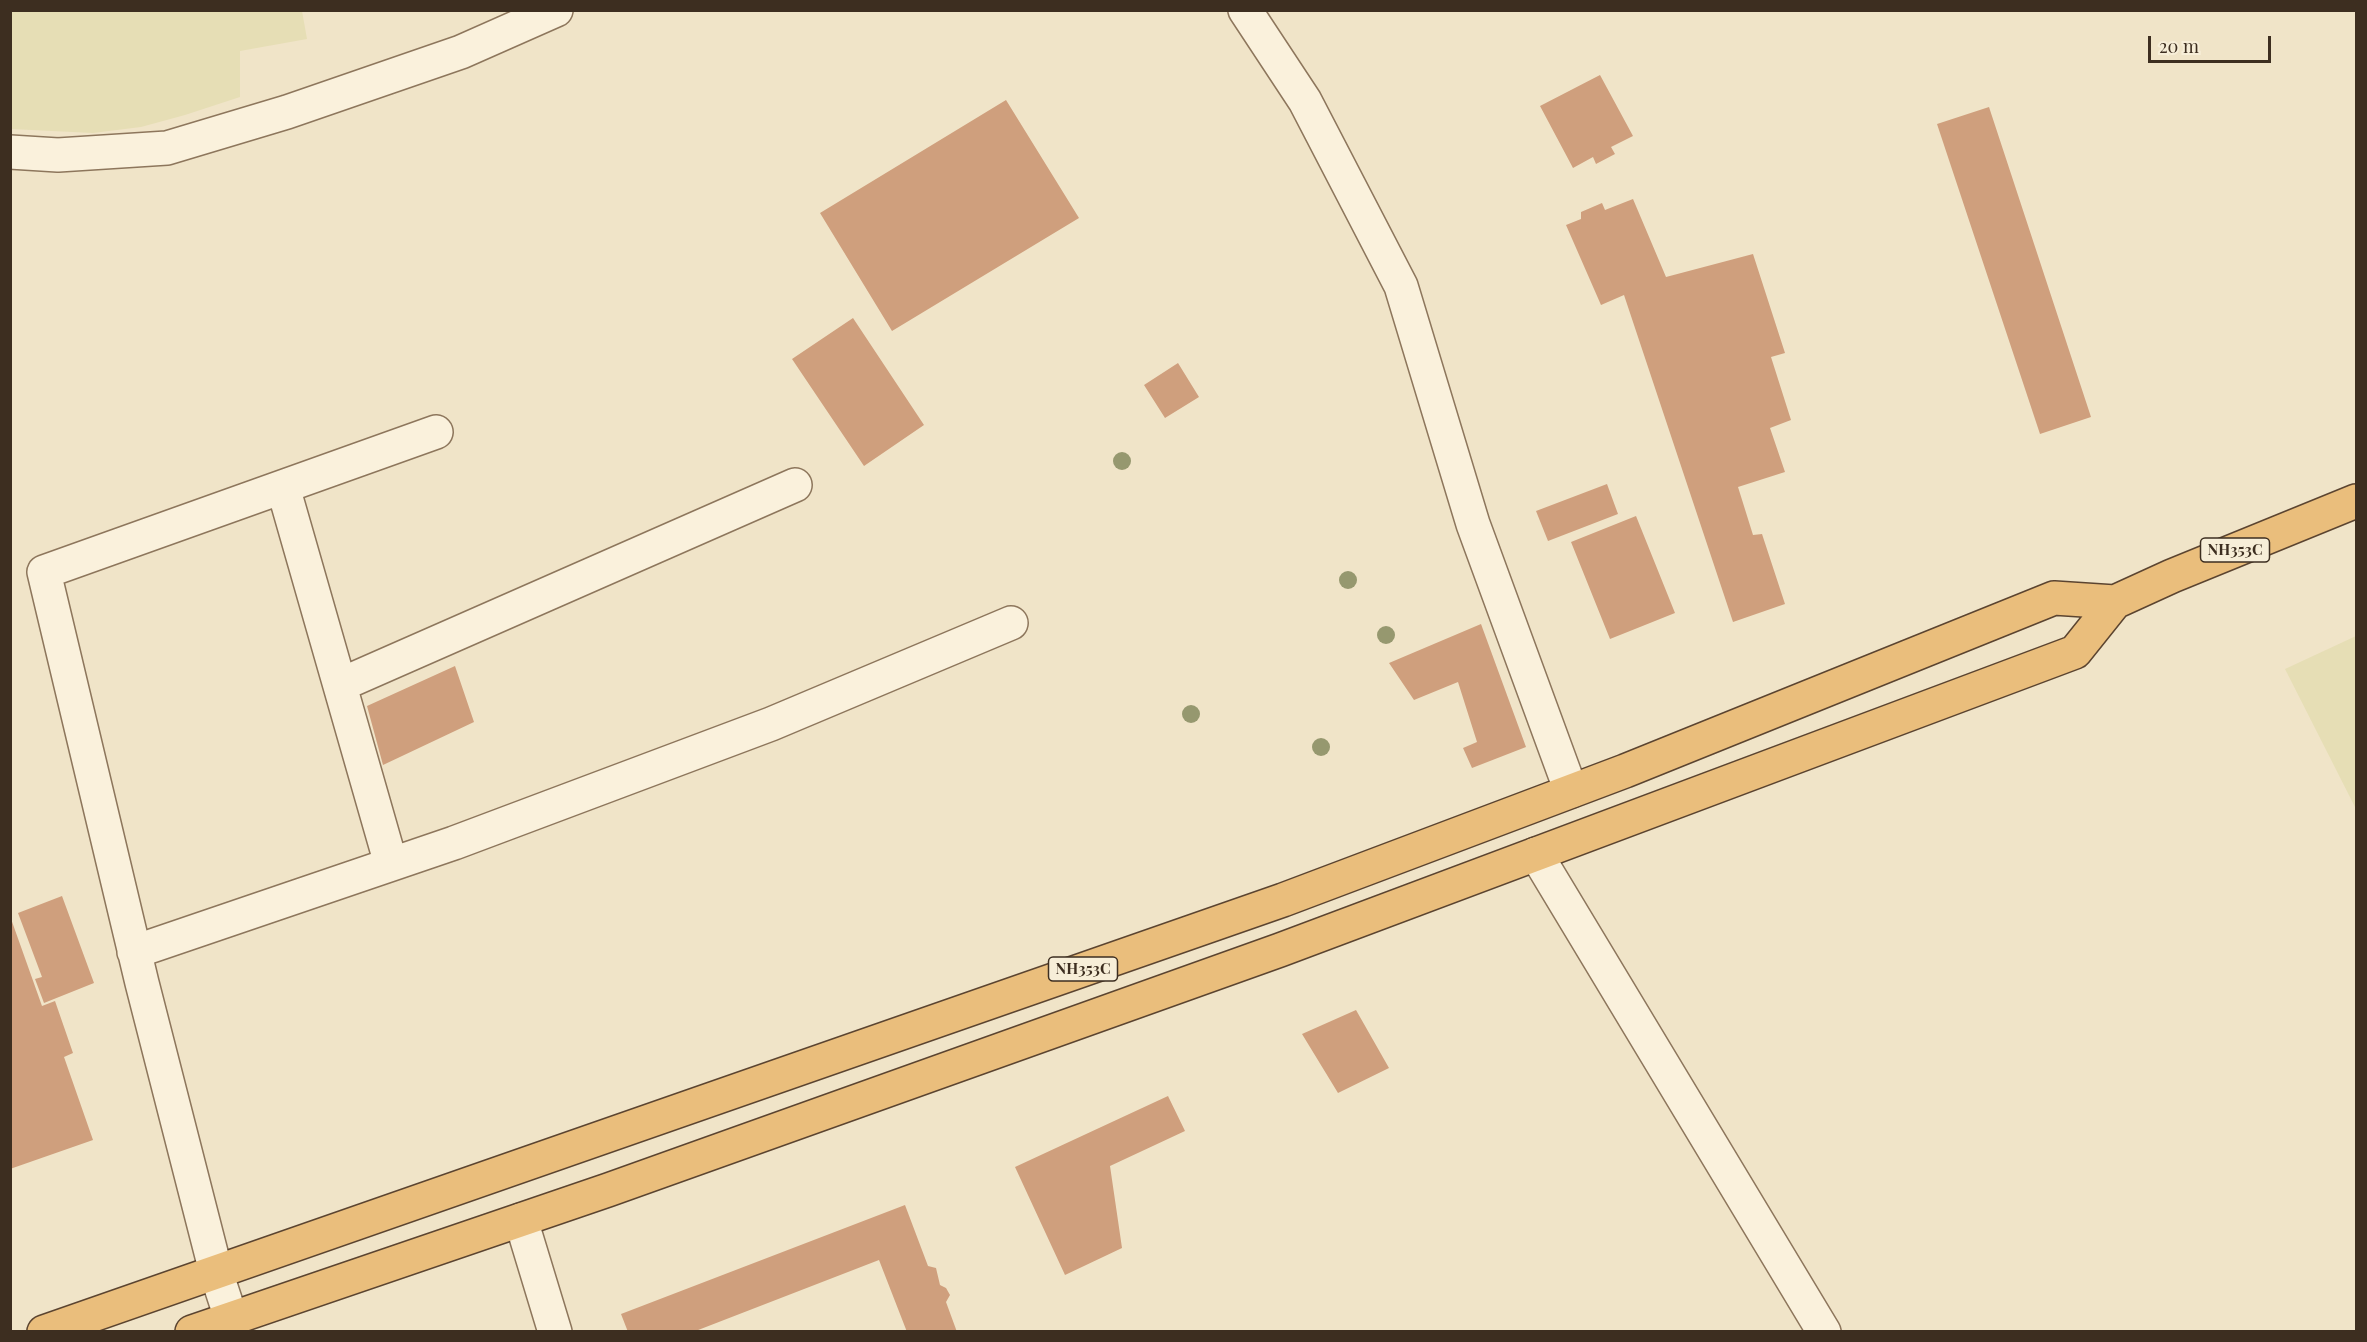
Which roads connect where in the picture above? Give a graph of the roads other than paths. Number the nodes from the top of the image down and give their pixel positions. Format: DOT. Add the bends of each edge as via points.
graph roads {
  1 [pos="556,10"];
  2 [pos="1245,10"];
  3 [pos="10,152"];
  4 [pos="436,432"];
  5 [pos="795,485"];
  6 [pos="283,487"];
  7 [pos="2356,501"];
  8 [pos="2115,602"];
  9 [pos="1011,623"];
  10 [pos="340,685"];
  11 [pos="1571,791"];
  12 [pos="1536,854"];
  13 [pos="391,864"];
  14 [pos="134,952"];
  15 [pos="521,1220"];
  16 [pos="216,1272"];
  17 [pos="231,1318"];
  18 [pos="44,1332"];
  19 [pos="192,1332"];
  20 [pos="555,1332"];
  21 [pos="1824,1332"];
  1 -- 3 [label="street" via="461,52 287,112 167,148 58,155"];
  2 -- 11 [label="street" via="1305,101 1401,286 1473,524"];
  4 -- 6 [label="street"];
  5 -- 10 [label="street"];
  6 -- 10 [label="street"];
  6 -- 14 [label="street" via="44,572"];
  7 -- 8 [label="highway, NH353C"];
  8 -- 11 [label="highway, NH353C" via="2054,598"];
  8 -- 12 [label="highway, NH353C" via="2075,652"];
  9 -- 13 [label="street" via="771,724"];
  10 -- 13 [label="street"];
  11 -- 16 [label="highway, NH353C" via="1283,900"];
  12 -- 15 [label="highway, NH353C" via="1280,950"];
  12 -- 21 [label="street"];
  13 -- 14 [label="street"];
  14 -- 16 [label="street"];
  15 -- 17 [label="highway, NH353C"];
  15 -- 20 [label="street"];
  16 -- 17 [label="street"];
  16 -- 18 [label="highway, NH353C"];
  17 -- 19 [label="highway, NH353C"];
}
